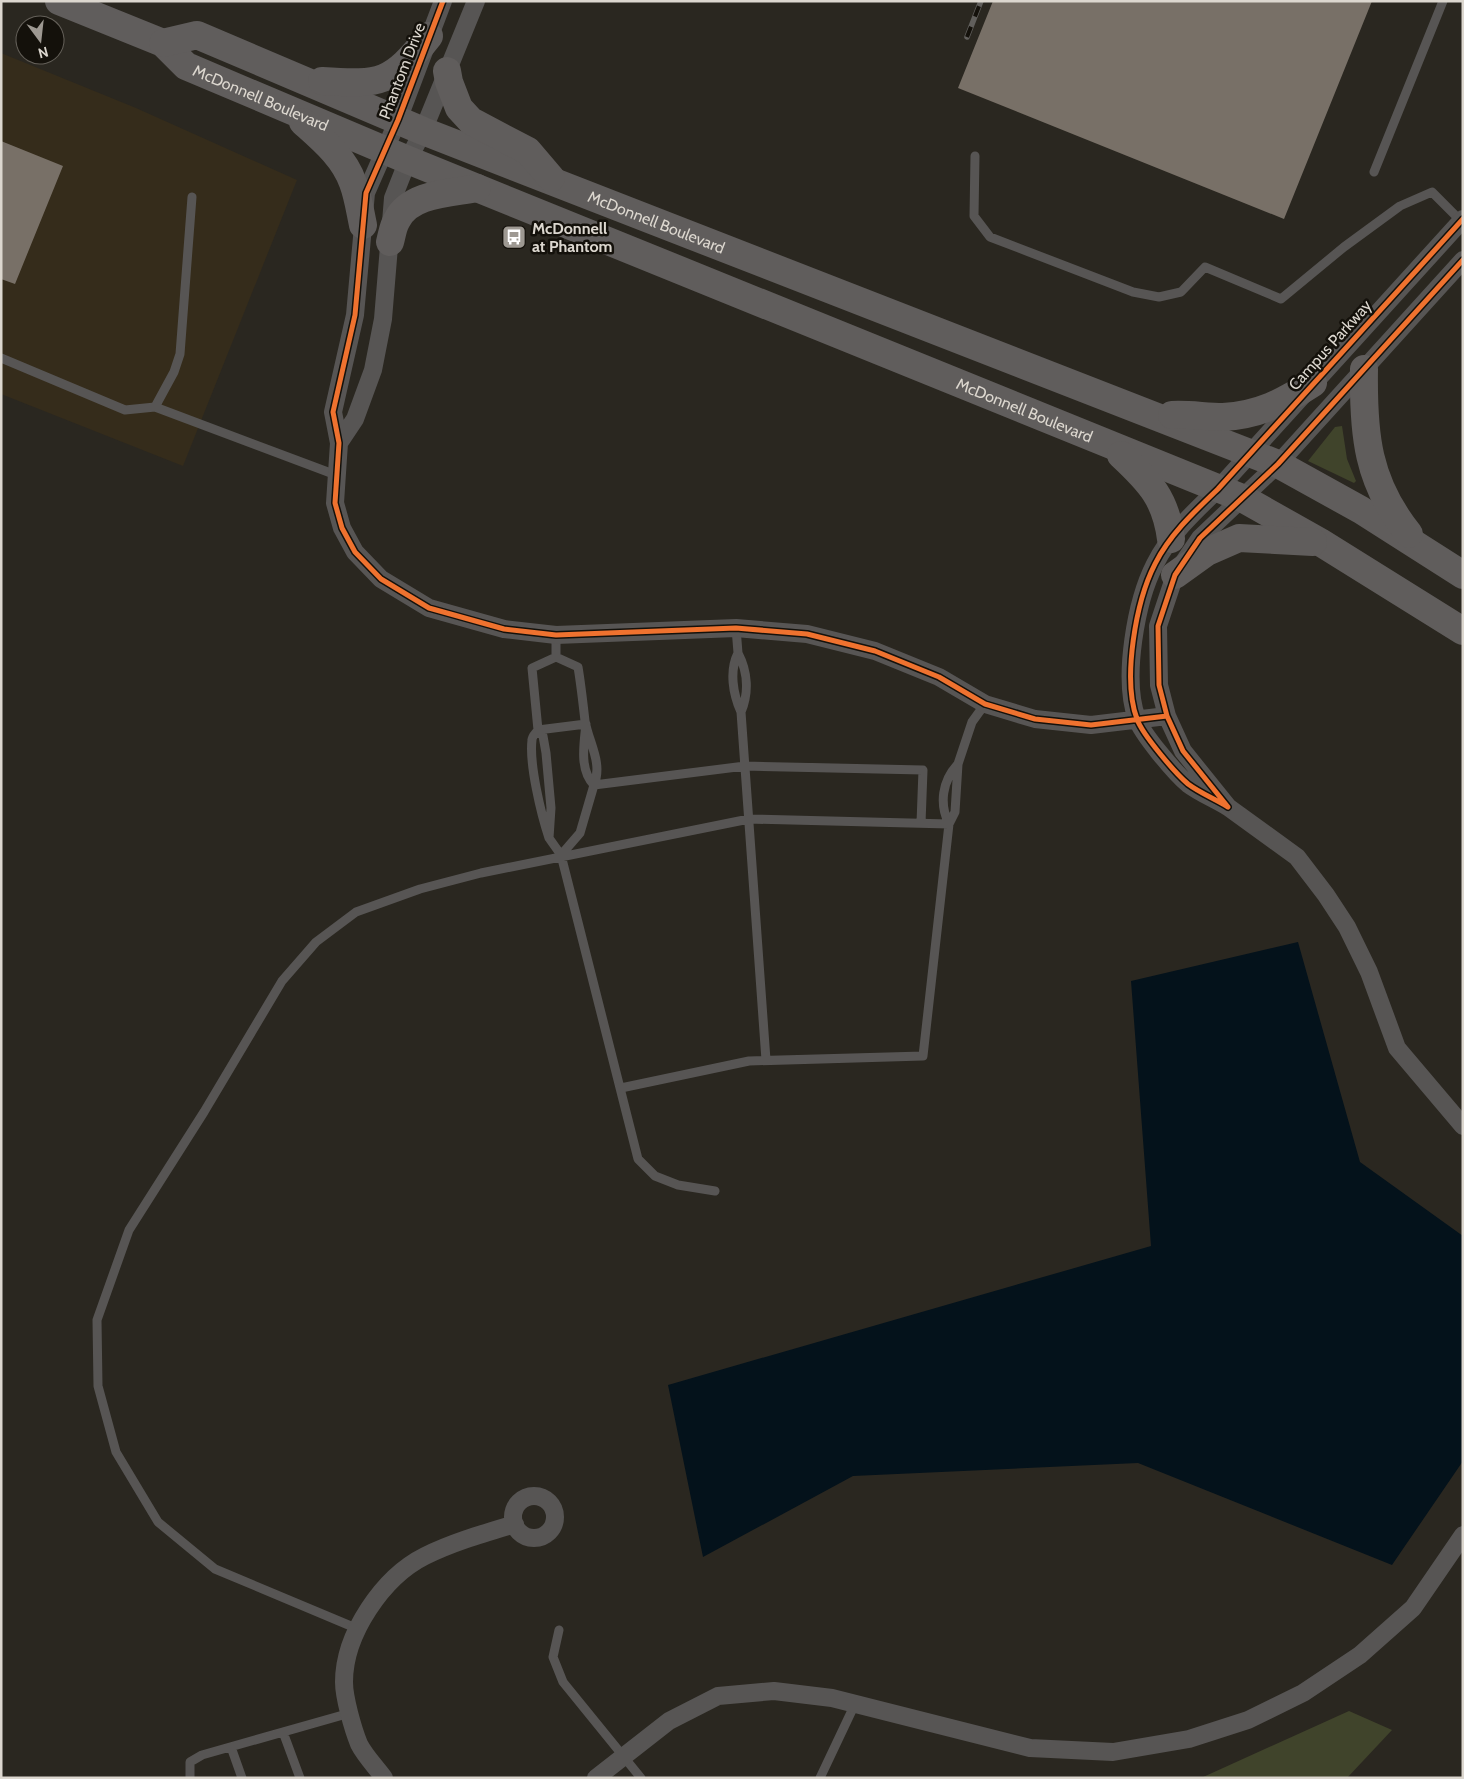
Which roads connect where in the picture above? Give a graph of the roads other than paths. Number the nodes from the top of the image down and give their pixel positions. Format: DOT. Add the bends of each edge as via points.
graph roads {
  1 [pos="59,1"];
  2 [pos="443,1"];
  3 [pos="476,1"];
  4 [pos="1443,1"];
  5 [pos="429,36"];
  6 [pos="164,43"];
  7 [pos="448,71"];
  8 [pos="302,79"];
  9 [pos="291,110"];
  10 [pos="398,120"];
  11 [pos="424,131"];
  12 [pos="383,149"];
  13 [pos="975,156"];
  14 [pos="408,160"];
  15 [pos="1374,172"];
  16 [pos="554,182"];
  17 [pos="477,188"];
  18 [pos="192,197"];
  19 [pos="1462,221"];
  20 [pos="363,225"];
  21 [pos="390,242"];
  22 [pos="1463,260"];
  23 [pos="1,358"];
  24 [pos="1364,369"];
  25 [pos="1313,383"];
  26 [pos="155,407"];
  27 [pos="1156,417"];
  28 [pos="339,443"];
  29 [pos="1111,446"];
  30 [pos="1250,453"];
  31 [pos="1278,464"];
  32 [pos="336,476"];
  33 [pos="1230,494"];
  34 [pos="1171,539"];
  35 [pos="1320,542"];
  36 [pos="1419,547"];
  37 [pos="1176,575"];
  38 [pos="1463,575"];
  39 [pos="736,628"];
  40 [pos="1463,631"];
  41 [pos="556,635"];
  42 [pos="556,657"];
  43 [pos="985,704"];
  44 [pos="1167,716"];
  45 [pos="1137,720"];
  46 [pos="586,724"];
  47 [pos="538,730"];
  48 [pos="746,766"];
  49 [pos="594,785"];
  50 [pos="1228,807"];
  51 [pos="749,819"];
  52 [pos="921,824"];
  53 [pos="949,824"];
  54 [pos="549,838"];
  55 [pos="561,855"];
  56 [pos="766,1060"];
  57 [pos="621,1088"];
  58 [pos="1463,1126"];
  59 [pos="715,1191"];
  60 [pos="515,1524"];
  61 [pos="1463,1535"];
  62 [pos="358,1629"];
  63 [pos="559,1630"];
  64 [pos="855,1704"];
  65 [pos="350,1713"];
  66 [pos="284,1732"];
  67 [pos="231,1747"];
  68 [pos="624,1756"];
  69 [pos="190,1778"];
  70 [pos="242,1778"];
  71 [pos="300,1778"];
  72 [pos="384,1778"];
  73 [pos="596,1778"];
  74 [pos="641,1778"];
  75 [pos="820,1778"];
  1 -- 6 [label="main road"];
  2 -- 5 [label="street, Phantom Drive"];
  3 -- 7 [label="street"];
  4 -- 15 [label="lane"];
  5 -- 8 [label="main road" via="406,65 374,82"];
  5 -- 10 [label="street, Phantom Drive"];
  6 -- 8 [label="main road, McDonnell Boulevard" via="197,35"];
  6 -- 9 [label="main road, McDonnell Boulevard" via="186,66"];
  7 -- 11 [label="street"];
  7 -- 16 [label="main road" via="460,108 471,121 528,151"];
  8 -- 10 [label="main road, McDonnell Boulevard"];
  9 -- 12 [label="main road, McDonnell Boulevard"];
  9 -- 20 [label="main road" via="337,154 353,182"];
  10 -- 11 [label="main road, McDonnell Boulevard"];
  10 -- 12 [label="street, Phantom Drive"];
  11 -- 14 [label="street"];
  11 -- 16 [label="main road, McDonnell Boulevard"];
  12 -- 14 [label="main road, McDonnell Boulevard"];
  12 -- 20 [label="street, Phantom Drive" via="366,193"];
  13 -- 19 [label="lane" via="974,216 990,237 1133,292 1159,297 1181,292 1205,267 1281,299 1400,206 1432,192"];
  14 -- 17 [label="main road, McDonnell Boulevard"];
  14 -- 21 [label="street" via="393,198"];
  16 -- 27 [label="main road, McDonnell Boulevard"];
  17 -- 21 [label="main road" via="425,198 408,206 397,218"];
  17 -- 29 [label="main road, McDonnell Boulevard"];
  18 -- 26 [label="lane" via="180,354"];
  19 -- 25 [label="street, Campus Parkway"];
  20 -- 28 [label="street, Phantom Drive" via="355,315 333,412"];
  21 -- 28 [label="street" via="383,319 373,370 355,419"];
  22 -- 24 [label="street"];
  23 -- 26 [label="lane" via="125,410"];
  24 -- 31 [label="street"];
  24 -- 36 [label="main road" via="1364,425 1374,476 1392,513"];
  25 -- 27 [label="main road" via="1281,404 1257,413 1224,417 1175,414"];
  25 -- 30 [label="street, Campus Parkway"];
  26 -- 32 [label="lane"];
  27 -- 30 [label="main road, McDonnell Boulevard"];
  28 -- 32 [label="street"];
  29 -- 33 [label="main road, McDonnell Boulevard"];
  29 -- 34 [label="main road" via="1146,479 1162,502"];
  30 -- 31 [label="main road, McDonnell Boulevard"];
  30 -- 33 [label="street, Campus Parkway"];
  31 -- 33 [label="street"];
  31 -- 36 [label="main road, McDonnell Boulevard"];
  32 -- 41 [label="street" via="335,503 342,528 355,552 381,579 429,608 504,629"];
  33 -- 34 [label="street" via="1181,526"];
  33 -- 35 [label="main road, McDonnell Boulevard"];
  33 -- 37 [label="street"];
  34 -- 45 [label="street" via="1154,564 1136,620 1130,682"];
  35 -- 37 [label="main road" via="1239,538 1207,552"];
  35 -- 40 [label="main road, McDonnell Boulevard"];
  36 -- 38 [label="main road, McDonnell Boulevard"];
  37 -- 44 [label="street" via="1158,626 1159,685"];
  39 -- 41 [label="street"];
  39 -- 43 [label="street" via="807,634 875,651 939,677"];
  39 -- 48 [label="lane" via="747,698 741,712"];
  41 -- 42 [label="lane"];
  42 -- 46 [label="lane" via="578,667"];
  42 -- 47 [label="lane" via="532,668"];
  43 -- 45 [label="street" via="1044,720 1092,725"];
  43 -- 53 [label="lane" via="972,722 958,764 949,774 943,811"];
  44 -- 45 [label="street"];
  44 -- 50 [label="street" via="1184,751"];
  45 -- 50 [label="street" via="1160,753 1189,784"];
  46 -- 47 [label="lane"];
  46 -- 49 [label="lane" via="595,751 598,776"];
  47 -- 54 [label="lane" via="543,736 546,753 551,808"];
  47 -- 54 [label="lane" via="532,738 533,755 540,809"];
  48 -- 49 [label="lane"];
  48 -- 51 [label="lane"];
  48 -- 52 [label="lane" via="923,770"];
  49 -- 55 [label="lane" via="580,833"];
  50 -- 58 [label="street" via="1297,857 1326,894 1369,972 1397,1048"];
  51 -- 52 [label="lane"];
  51 -- 55 [label="lane"];
  51 -- 56 [label="lane"];
  52 -- 53 [label="lane"];
  53 -- 56 [label="lane" via="923,1056"];
  54 -- 55 [label="lane"];
  55 -- 57 [label="lane"];
  55 -- 62 [label="lane" via="420,889 356,912 316,942 282,981 129,1230 97,1320 98,1386 116,1452 158,1522 215,1569"];
  56 -- 57 [label="lane"];
  57 -- 59 [label="lane" via="638,1158 655,1176 678,1185"];
  60 -- 62 [label="street" via="424,1556 389,1582"];
  61 -- 64 [label="street" via="1414,1608 1360,1655 1303,1693 1248,1720 1189,1739 1112,1752 1030,1748"];
  62 -- 65 [label="street" via="352,1641 344,1682"];
  63 -- 68 [label="lane" via="553,1657 563,1682"];
  64 -- 68 [label="street" via="774,1690 718,1696 669,1721"];
  64 -- 75 [label="lane"];
  65 -- 66 [label="lane"];
  65 -- 72 [label="street" via="360,1745"];
  66 -- 67 [label="lane"];
  66 -- 71 [label="lane"];
  67 -- 69 [label="lane" via="190,1762"];
  67 -- 70 [label="lane"];
  68 -- 73 [label="street"];
  68 -- 74 [label="lane"];
}
